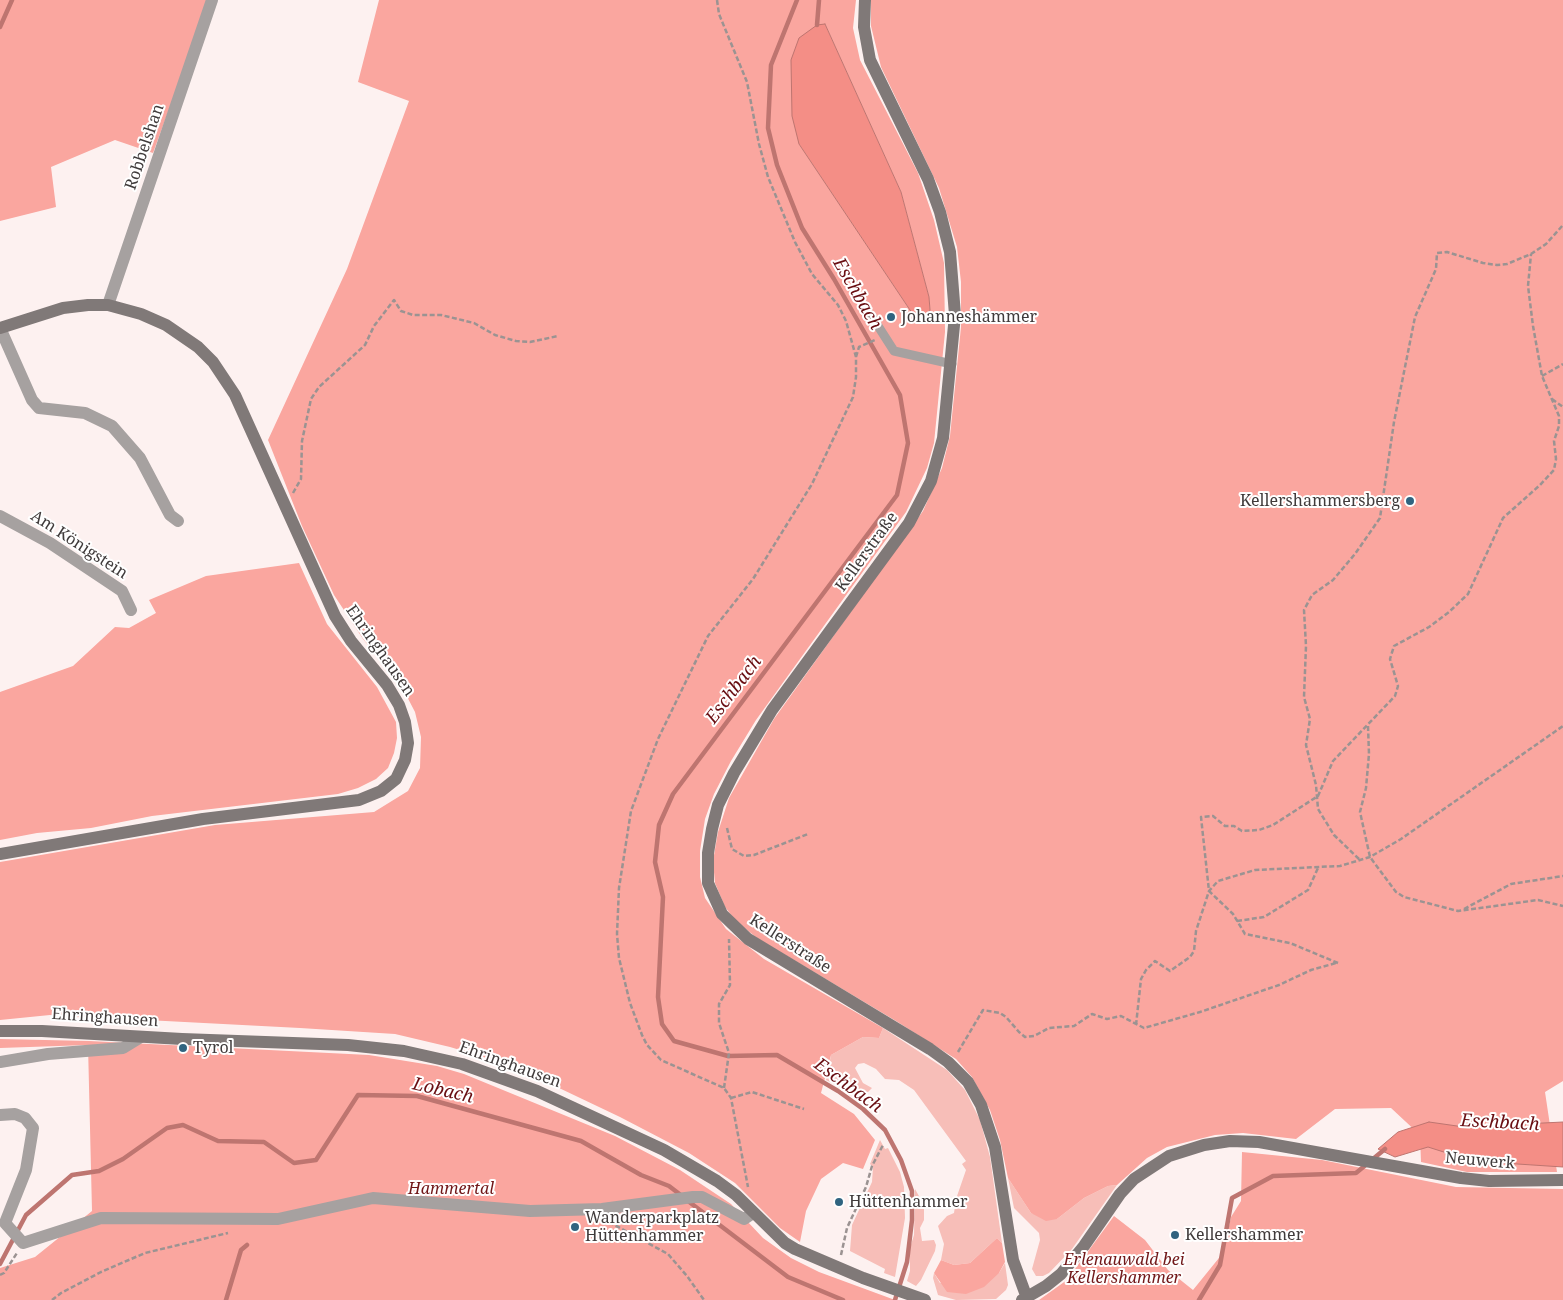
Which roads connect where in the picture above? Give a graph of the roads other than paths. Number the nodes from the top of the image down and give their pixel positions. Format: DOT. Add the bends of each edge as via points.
graph roads {
  1 [pos="212,0"];
  2 [pos="865,0"];
  3 [pos="108,305"];
  4 [pos="871,315"];
  5 [pos="0,328"];
  6 [pos="952,364"];
  7 [pos="0,516"];
  8 [pos="178,521"];
  9 [pos="130,610"];
  10 [pos="0,854"];
  11 [pos="0,1031"];
  12 [pos="141,1037"];
  13 [pos="0,1062"];
  14 [pos="0,1116"];
  15 [pos="1563,1180"];
  16 [pos="753,1213"];
  17 [pos="1024,1299"];
  18 [pos="926,1300"];
  1 -- 3 [label="street, Robbelshan"];
  2 -- 6 [label="main road, Kellerstraße" via="864,27 870,60 919,158 946,234 954,293"];
  3 -- 5 [label="main road, Ehringhausen" via="63,308"];
  3 -- 10 [label="main road, Ehringhausen" via="166,325 198,347 213,362 235,395 335,616 387,685 403,714 408,732 407,751 396,778 381,791 359,800 176,823"];
  4 -- 6 [label="lane" via="894,351"];
  5 -- 8 [label="street" via="32,400 39,408 79,412 112,426 140,458 170,515"];
  6 -- 17 [label="main road, Kellerstraße" via="940,453 931,481 896,541 772,710 743,756 718,806 709,840 707,875 713,898 729,922 764,950 948,1062 968,1082 992,1135 1013,1260"];
  7 -- 9 [label="street, Am Königstein" via="50,543 122,591"];
  11 -- 12 [label="main road, Ehringhausen"];
  12 -- 13 [label="street" via="123,1048 48,1054"];
  12 -- 16 [label="main road, Ehringhausen" via="348,1045 404,1051 462,1064 537,1091 664,1150 717,1181"];
  14 -- 16 [label="street" via="15,1114 26,1118 33,1128 26,1170 4,1223 23,1243 101,1218 278,1219 373,1198 530,1211 702,1198 744,1219"];
  15 -- 17 [label="main road, Neuwerk" via="1474,1180 1259,1142 1230,1141 1204,1145 1170,1156 1134,1179 1062,1274"];
  16 -- 18 [label="main road, Ehringhausen" via="785,1242 837,1267"];
}
